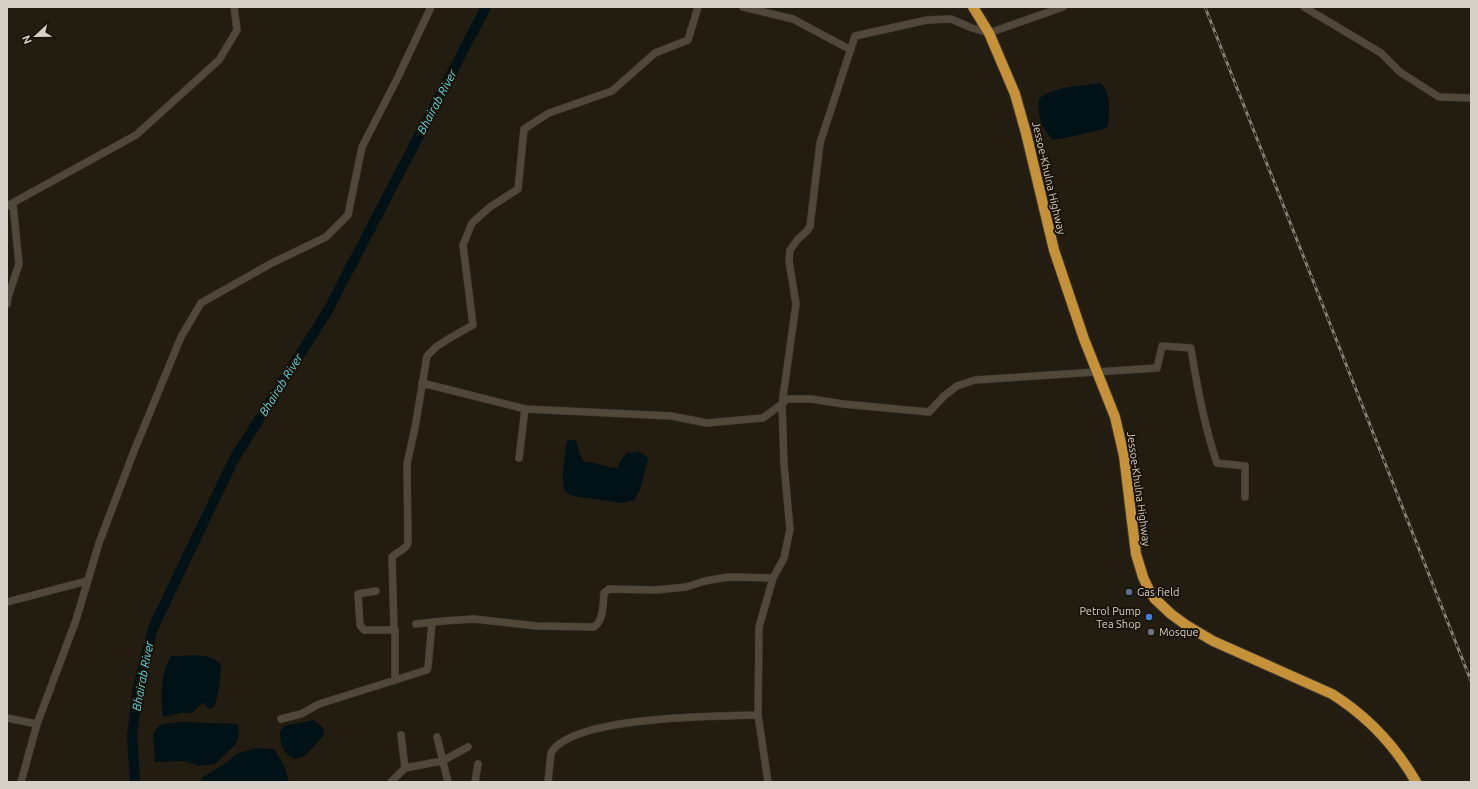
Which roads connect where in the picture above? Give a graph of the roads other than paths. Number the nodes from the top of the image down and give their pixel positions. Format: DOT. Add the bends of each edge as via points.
graph roads {
  1 [pos="234,7"];
  2 [pos="430,7"];
  3 [pos="698,7"];
  4 [pos="743,7"];
  5 [pos="972,7"];
  6 [pos="1063,7"];
  7 [pos="1304,7"];
  8 [pos="989,33"];
  9 [pos="850,50"];
  10 [pos="1471,98"];
  11 [pos="10,205"];
  12 [pos="7,304"];
  13 [pos="1097,372"];
  14 [pos="422,383"];
  15 [pos="782,404"];
  16 [pos="525,409"];
  17 [pos="519,458"];
  18 [pos="1245,497"];
  19 [pos="773,578"];
  20 [pos="87,581"];
  21 [pos="376,591"];
  22 [pos="7,602"];
  23 [pos="432,623"];
  24 [pos="416,624"];
  25 [pos="394,630"];
  26 [pos="395,680"];
  27 [pos="758,715"];
  28 [pos="7,718"];
  29 [pos="281,719"];
  30 [pos="36,724"];
  31 [pos="401,735"];
  32 [pos="437,737"];
  33 [pos="468,746"];
  34 [pos="442,760"];
  35 [pos="478,764"];
  36 [pos="405,768"];
  37 [pos="21,782"];
  38 [pos="391,782"];
  39 [pos="448,782"];
  40 [pos="475,782"];
  41 [pos="548,782"];
  42 [pos="768,782"];
  43 [pos="1416,782"];
  1 -- 11 [label="street" via="237,30 220,60 136,135"];
  2 -- 20 [label="street" via="362,147 348,215 326,237 272,263 201,303 181,337 134,451"];
  3 -- 14 [label="street" via="688,40 655,53 612,91 549,113 524,129 518,189 490,207 472,223 463,245 473,325 436,347 427,356"];
  4 -- 9 [label="street" via="793,18"];
  5 -- 8 [label="highway, Jessoe-Khulna Highway"];
  6 -- 8 [label="street"];
  7 -- 10 [label="street" via="1381,53 1400,72 1439,97"];
  8 -- 9 [label="street" via="951,19 926,20 855,36"];
  8 -- 13 [label="highway, Jessoe-Khulna Highway" via="1019,104 1054,250"];
  9 -- 15 [label="street" via="820,143 810,226 790,250 788,261 796,304"];
  11 -- 12 [label="street" via="19,264"];
  13 -- 15 [label="street" via="975,380 957,386 929,412 812,399 788,399"];
  13 -- 18 [label="street" via="1157,368 1162,346 1191,348 1199,397 1217,463 1245,466"];
  13 -- 43 [label="highway, Jessoe-Khulna Highway" via="1119,431 1138,563 1155,599 1186,625 1213,641 1344,701 1389,744"];
  14 -- 16 [label="street"];
  14 -- 25 [label="street" via="407,464 408,543 392,557"];
  15 -- 16 [label="street" via="763,418 706,423 671,416"];
  15 -- 19 [label="street" via="790,529 784,558"];
  16 -- 17 [label="street"];
  19 -- 23 [label="street" via="728,577 686,587 656,590 609,589 604,593 602,614 594,627 537,626 474,619"];
  19 -- 27 [label="street" via="759,627"];
  20 -- 22 [label="street"];
  20 -- 30 [label="street" via="76,620"];
  21 -- 25 [label="street" via="360,593 358,596 360,625 364,630"];
  23 -- 24 [label="street"];
  23 -- 26 [label="street" via="428,669"];
  25 -- 26 [label="street"];
  26 -- 29 [label="street"];
  27 -- 41 [label="street" via="676,718 606,726 571,737 553,749"];
  27 -- 42 [label="street"];
  28 -- 30 [label="street"];
  30 -- 37 [label="street"];
  31 -- 36 [label="street"];
  32 -- 34 [label="street"];
  33 -- 34 [label="street"];
  34 -- 36 [label="street"];
  34 -- 39 [label="street"];
  35 -- 40 [label="street"];
  36 -- 38 [label="street"];
}
